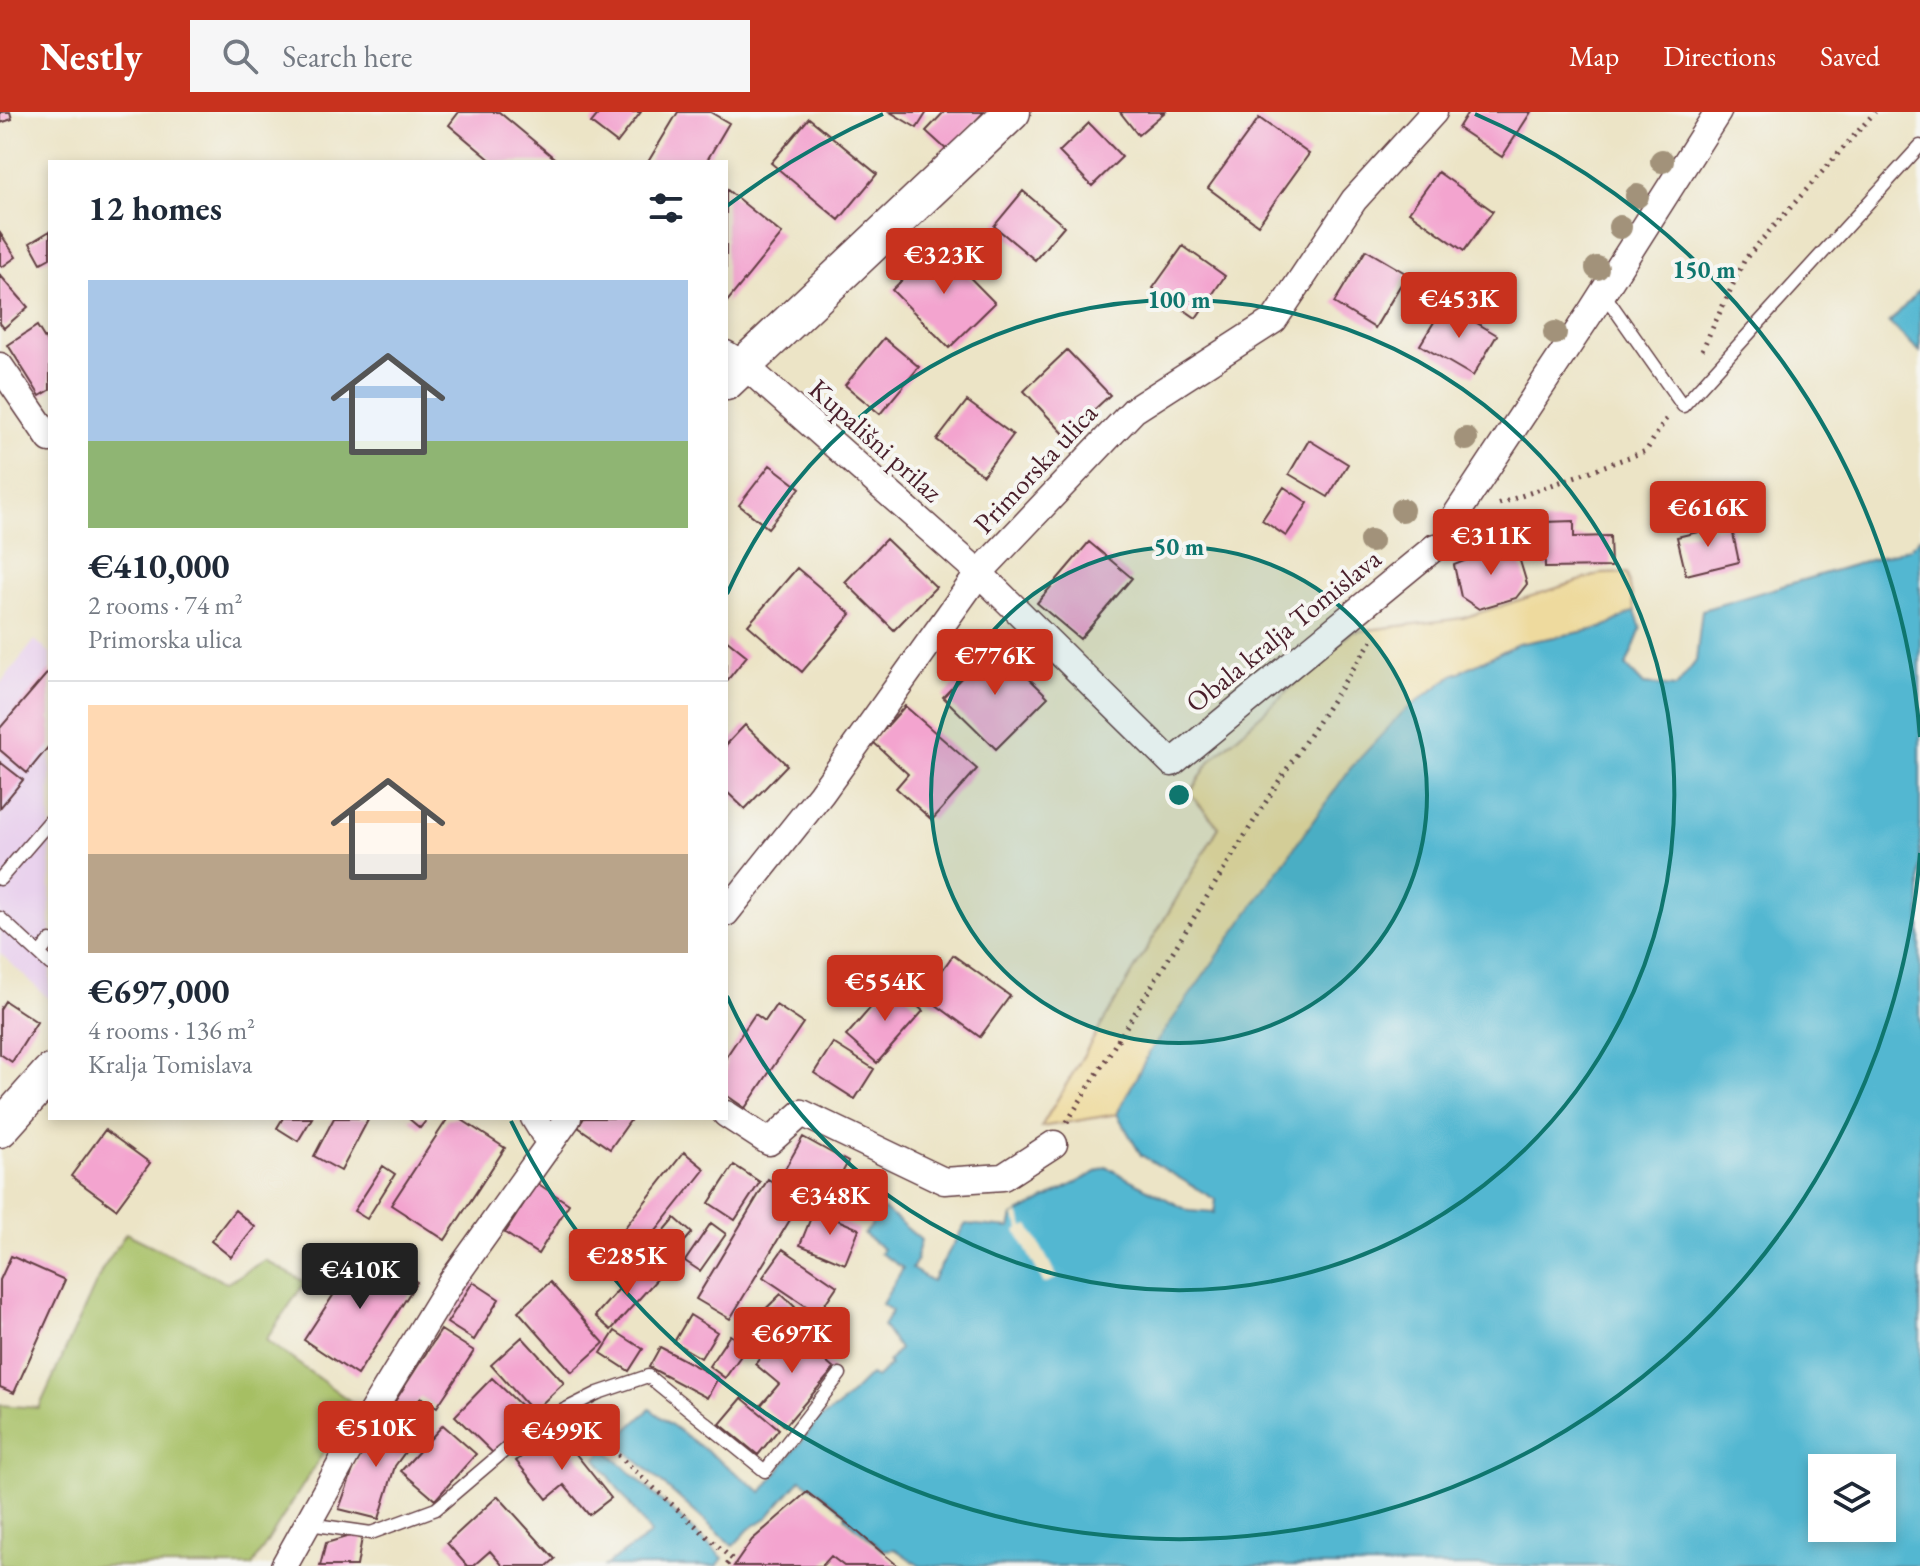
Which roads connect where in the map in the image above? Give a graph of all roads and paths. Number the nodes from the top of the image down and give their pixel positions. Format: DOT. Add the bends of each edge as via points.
graph roads {
  1 [pos="1012,112"];
  2 [pos="1434,112"];
  3 [pos="1718,112"];
  4 [pos="1875,112"];
  5 [pos="1920,146"];
  6 [pos="1603,293"];
  7 [pos="0,366"];
  8 [pos="732,367"];
  9 [pos="1679,399"];
  10 [pos="48,436"];
  11 [pos="1452,521"];
  12 [pos="1435,547"];
  13 [pos="979,573"];
  14 [pos="1382,626"];
  15 [pos="1172,763"];
  16 [pos="48,823"];
  17 [pos="0,879"];
  18 [pos="728,910"];
  19 [pos="0,918"];
  20 [pos="48,943"];
  21 [pos="39,954"];
  22 [pos="48,962"];
  23 [pos="48,1075"];
  24 [pos="728,1115"];
  25 [pos="535,1120"];
  26 [pos="567,1120"];
  27 [pos="0,1129"];
  28 [pos="550,1144"];
  29 [pos="1054,1144"];
  30 [pos="840,1374"];
  31 [pos="577,1404"];
  32 [pos="309,1524"];
  33 [pos="284,1566"];
  34 [pos="726,1566"];
  1 -- 8 [label="main road"];
  2 -- 13 [label="street, Primorska ulica" via="1354,200 1274,320 1134,410"];
  3 -- 6 [label="street"];
  4 -- 9 [label="path" via="1745,259"];
  5 -- 9 [label="lane" via="1683,406"];
  6 -- 9 [label="lane"];
  6 -- 11 [label="street"];
  7 -- 10 [label="street"];
  8 -- 13 [label="street, Kupališni prilaz"];
  9 -- 11 [label="path" via="1646,451"];
  12 -- 15 [label="street, Obala kralja Tomislava"];
  13 -- 15 [label="street, Kupališni prilaz"];
  13 -- 18 [label="street, Primorska ulica" via="821,794"];
  14 -- 29 [label="path" via="1277,784"];
  16 -- 17 [label="lane"];
  19 -- 21 [label="lane"];
  20 -- 21 [label="lane"];
  21 -- 22 [label="lane"];
  23 -- 27 [label="main road"];
  24 -- 29 [label="street" via="769,1142 802,1113 944,1181 1003,1177"];
  25 -- 28 [label="street"];
  26 -- 28 [label="street"];
  28 -- 32 [label="street" via="451,1282"];
  30 -- 31 [label="lane" via="765,1471 648,1376"];
  31 -- 32 [label="lane" via="536,1424 436,1509 371,1533"];
  31 -- 34 [label="path" via="588,1428 732,1559"];
  32 -- 33 [label="street"];
}
